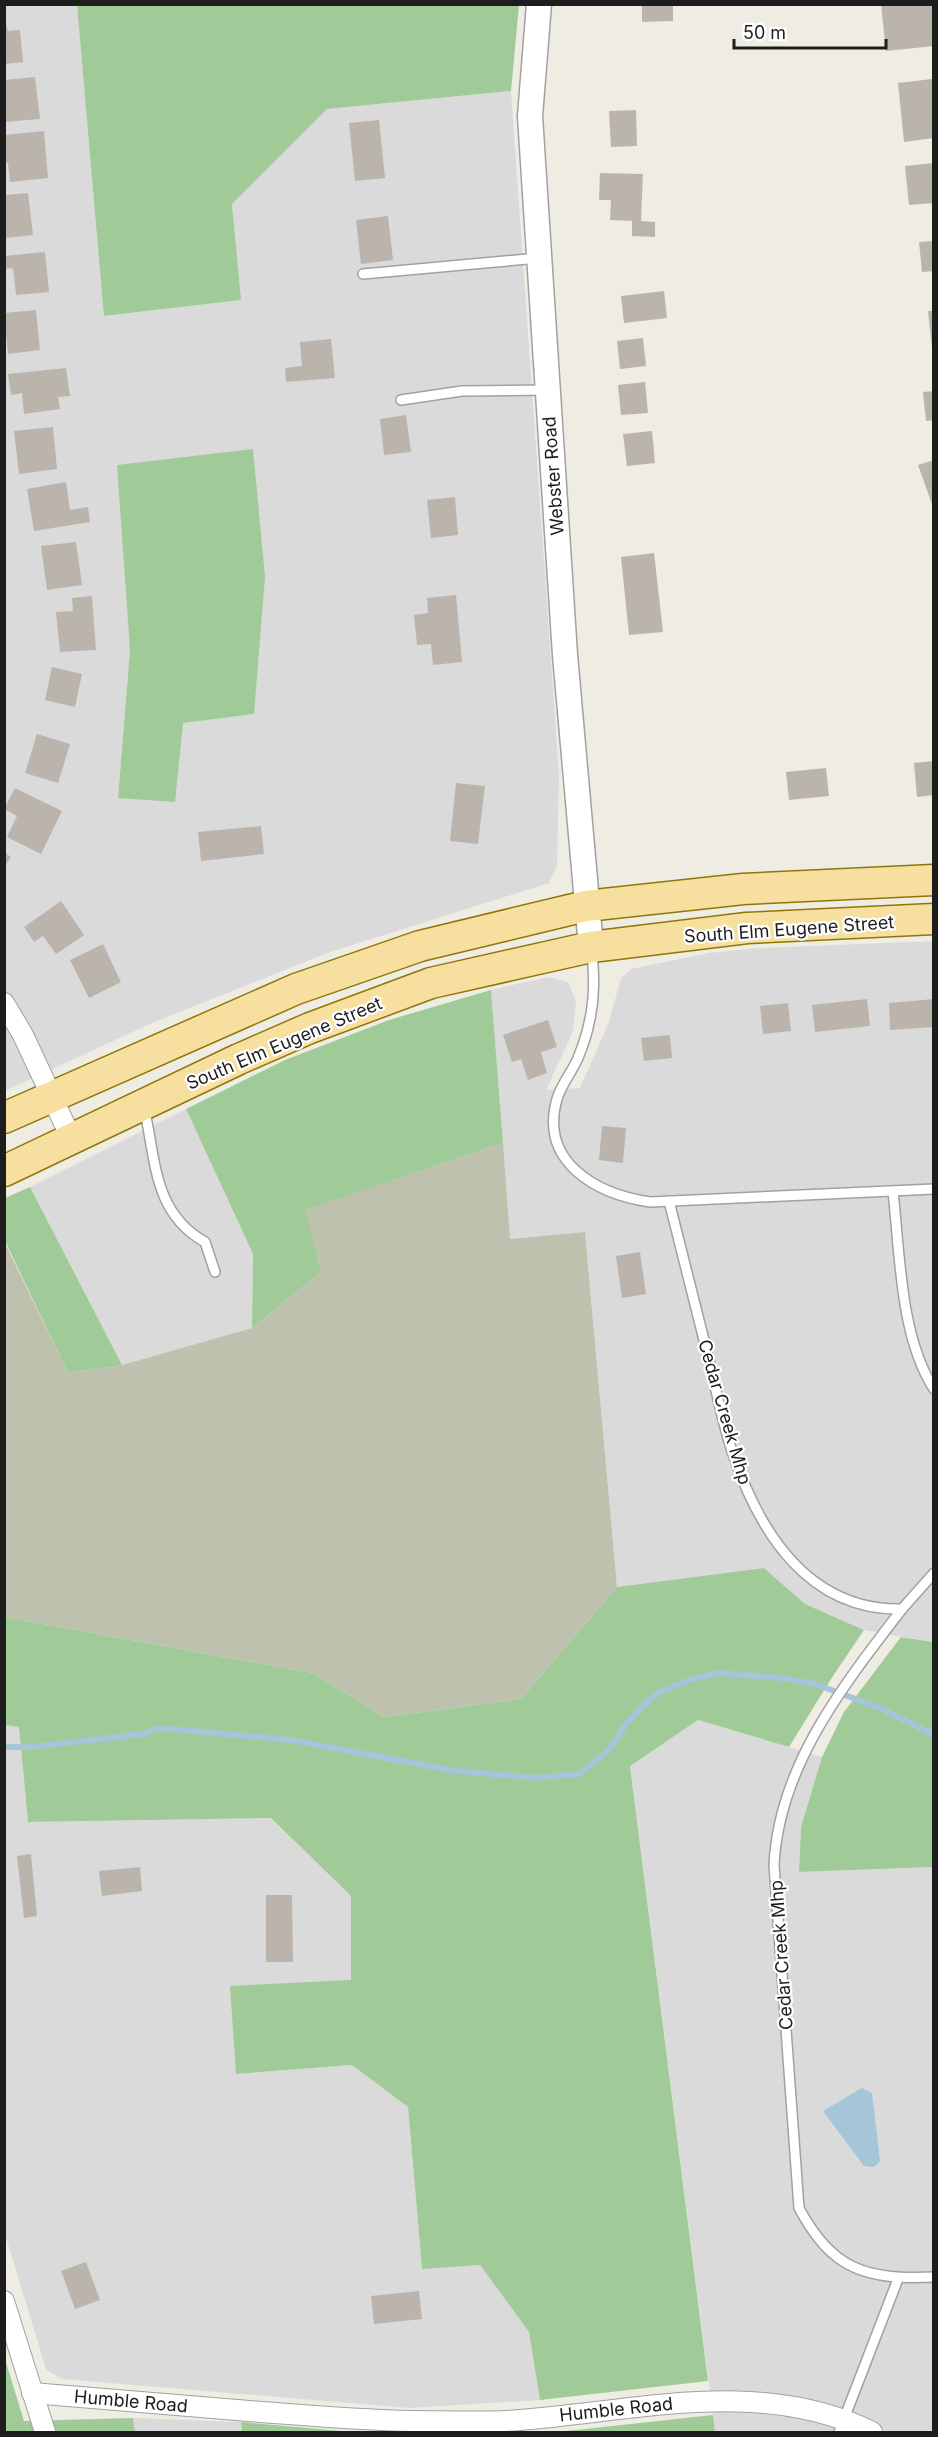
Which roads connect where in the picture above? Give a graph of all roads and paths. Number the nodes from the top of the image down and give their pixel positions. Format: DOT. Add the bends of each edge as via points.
graph roads {
  1 [pos="539,4"];
  2 [pos="539,258"];
  3 [pos="363,274"];
  4 [pos="548,390"];
  5 [pos="401,400"];
  6 [pos="933,880"];
  7 [pos="586,906"];
  8 [pos="933,919"];
  9 [pos="591,947"];
  10 [pos="4,1003"];
  11 [pos="52,1097"];
  12 [pos="144,1105"];
  13 [pos="4,1118"];
  14 [pos="72,1140"];
  15 [pos="4,1171"];
  16 [pos="933,1189"];
  17 [pos="893,1192"];
  18 [pos="669,1201"];
  19 [pos="215,1272"];
  20 [pos="933,1389"];
  21 [pos="933,1573"];
  22 [pos="902,1609"];
  23 [pos="933,2277"];
  24 [pos="898,2279"];
  25 [pos="4,2301"];
  26 [pos="32,2393"];
  27 [pos="842,2426"];
  28 [pos="45,2433"];
  29 [pos="872,2433"];
  1 -- 2 [label="street, Webster Road" via="530,116"];
  2 -- 3 [label="lane"];
  2 -- 4 [label="street, Webster Road"];
  4 -- 5 [label="lane" via="462,391"];
  4 -- 7 [label="street, Webster Road"];
  6 -- 7 [label="main road" via="743,889"];
  7 -- 9 [label="street, Webster Road"];
  7 -- 11 [label="main road" via="420,946 308,985"];
  8 -- 9 [label="main road, South Elm Eugene Street" via="747,928"];
  9 -- 12 [label="main road, South Elm Eugene Street" via="431,983 310,1028"];
  9 -- 18 [label="lane" via="594,976 589,1024 578,1058 557,1097 554,1133 566,1161 586,1180 631,1199"];
  10 -- 11 [label="street"];
  11 -- 13 [label="main road"];
  11 -- 14 [label="street"];
  12 -- 14 [label="main road, South Elm Eugene Street"];
  12 -- 19 [label="lane" via="167,1205 188,1233 205,1242"];
  14 -- 15 [label="main road, South Elm Eugene Street"];
  16 -- 17 [label="lane"];
  17 -- 18 [label="lane"];
  17 -- 20 [label="lane" via="909,1328"];
  18 -- 22 [label="lane, Cedar Creek Mhp" via="732,1453 761,1519 817,1585 862,1605"];
  21 -- 22 [label="lane, Cedar Creek Mhp"];
  22 -- 24 [label="lane, Cedar Creek Mhp" via="807,1746 782,1810 774,1865 799,2208 812,2232 838,2258 871,2274"];
  23 -- 24 [label="lane, Cedar Creek Mhp"];
  24 -- 27 [label="lane"];
  25 -- 26 [label="street"];
  26 -- 27 [label="street, Humble Road" via="410,2421 518,2421 684,2402 745,2402 785,2407"];
  26 -- 28 [label="street"];
  27 -- 29 [label="street, Humble Road"];
}
